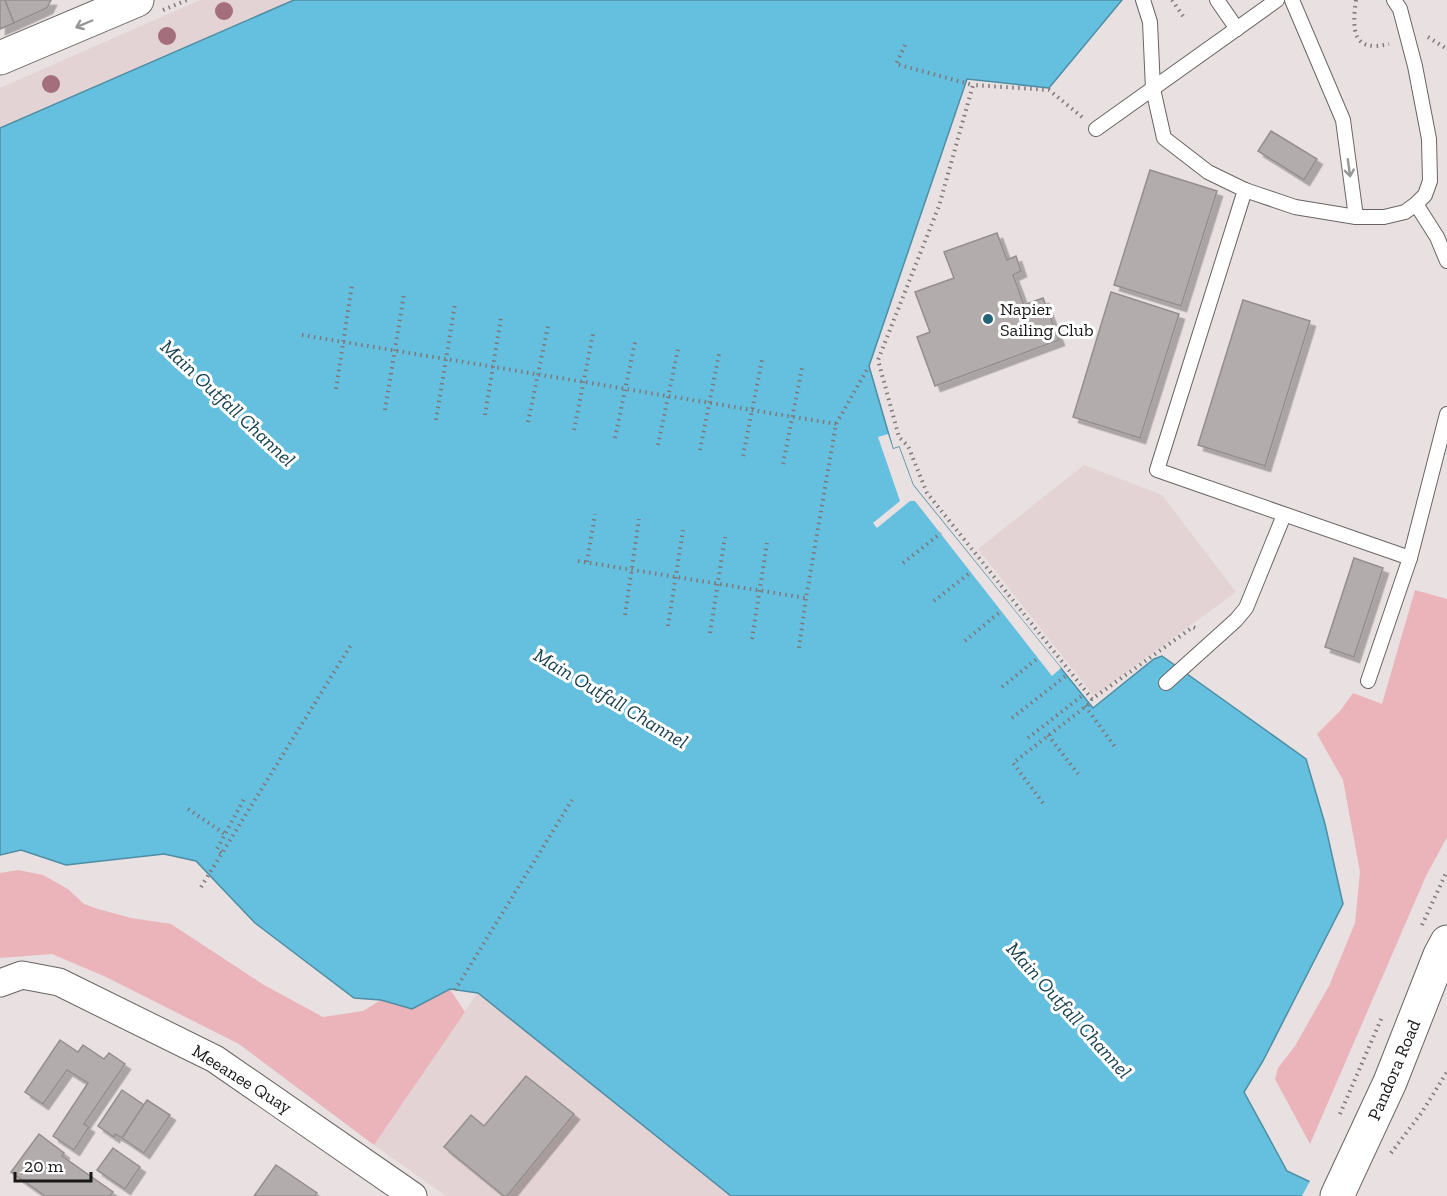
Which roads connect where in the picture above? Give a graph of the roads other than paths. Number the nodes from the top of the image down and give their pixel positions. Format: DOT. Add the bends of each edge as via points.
graph roads {
  1 [pos="137,0"];
  2 [pos="1143,0"];
  3 [pos="1217,0"];
  4 [pos="1277,0"];
  5 [pos="1292,0"];
  6 [pos="1394,0"];
  7 [pos="1237,28"];
  8 [pos="0,58"];
  9 [pos="1153,88"];
  10 [pos="1096,129"];
  11 [pos="1245,190"];
  12 [pos="1416,204"];
  13 [pos="1356,217"];
  14 [pos="1447,261"];
  15 [pos="1447,414"];
  16 [pos="1284,515"];
  17 [pos="1410,558"];
  18 [pos="1368,681"];
  19 [pos="1166,684"];
  20 [pos="1447,942"];
  21 [pos="0,983"];
  22 [pos="1340,1189"];
  23 [pos="413,1196"];
  1 -- 8 [label="main road, one-way"];
  2 -- 9 [label="lane" via="1150,22"];
  3 -- 7 [label="lane"];
  4 -- 7 [label="lane"];
  5 -- 13 [label="lane, one-way" via="1342,120"];
  6 -- 12 [label="lane" via="1416,66 1429,140 1430,181 1425,195"];
  7 -- 9 [label="lane"];
  9 -- 10 [label="lane"];
  9 -- 11 [label="lane" via="1164,138 1209,172"];
  11 -- 13 [label="lane" via="1295,207"];
  11 -- 16 [label="lane" via="1156,470"];
  12 -- 13 [label="lane" via="1405,212 1384,217"];
  12 -- 14 [label="lane"];
  15 -- 17 [label="lane"];
  16 -- 17 [label="lane"];
  16 -- 19 [label="lane" via="1246,608"];
  17 -- 18 [label="lane"];
  20 -- 22 [label="main road, Pandora Road" via="1390,1082"];
  21 -- 23 [label="street, Meeanee Quay" via="22,975 59,982 215,1059"];
}
